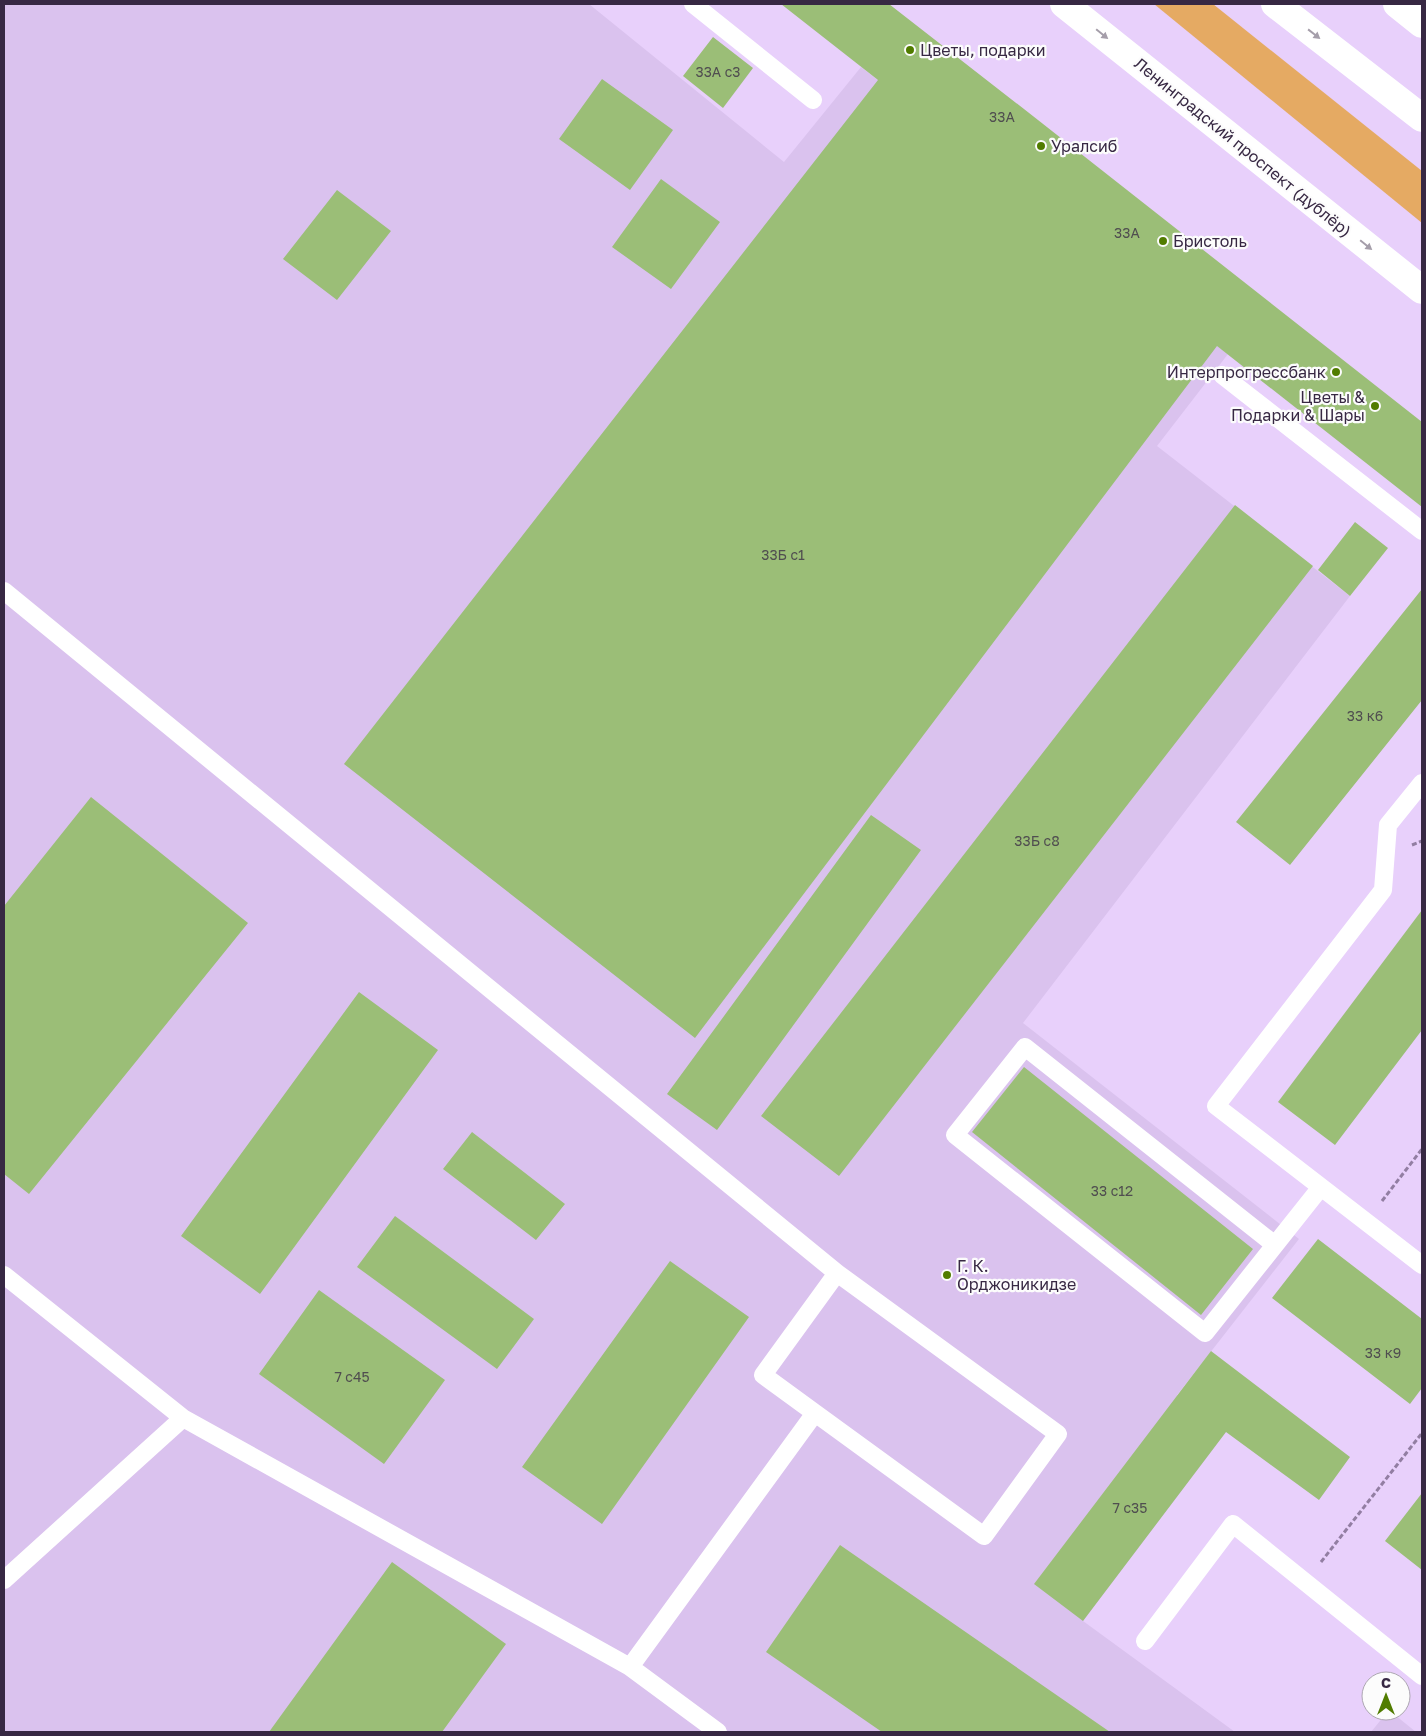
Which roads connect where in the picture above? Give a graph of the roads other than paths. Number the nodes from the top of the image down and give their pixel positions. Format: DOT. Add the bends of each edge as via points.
graph roads {
  1 [pos="693,4"];
  2 [pos="1064,4"];
  3 [pos="1275,4"];
  4 [pos="1397,4"];
  5 [pos="1422,24"];
  6 [pos="813,100"];
  7 [pos="1422,118"];
  8 [pos="1422,290"];
  9 [pos="1222,375"];
  10 [pos="1422,532"];
  11 [pos="4,590"];
  12 [pos="1422,783"];
  13 [pos="1321,1187"];
  14 [pos="1275,1244"];
  15 [pos="1422,1265"];
  16 [pos="837,1273"];
  17 [pos="4,1275"];
  18 [pos="815,1413"];
  19 [pos="183,1418"];
  20 [pos="4,1580"];
  21 [pos="1145,1641"];
  22 [pos="630,1667"];
  23 [pos="1422,1676"];
  24 [pos="718,1732"];
  1 -- 6 [label="lane"];
  2 -- 8 [label="main road, Ленинградский проспект (дублёр), one-way"];
  3 -- 7 [label="main road, one-way"];
  4 -- 5 [label="main road"];
  9 -- 10 [label="lane"];
  11 -- 16 [label="lane"];
  12 -- 13 [label="lane" via="1388,825 1383,890 1216,1106"];
  13 -- 14 [label="lane"];
  13 -- 15 [label="lane"];
  14 -- 14 [label="lane" via="1205,1333 955,1135 1025,1047"];
  16 -- 18 [label="lane" via="763,1375"];
  16 -- 18 [label="lane" via="1058,1434 984,1536"];
  17 -- 19 [label="lane"];
  18 -- 22 [label="lane"];
  19 -- 20 [label="lane"];
  19 -- 22 [label="lane"];
  21 -- 23 [label="lane" via="1233,1524"];
  22 -- 24 [label="lane"];
}
